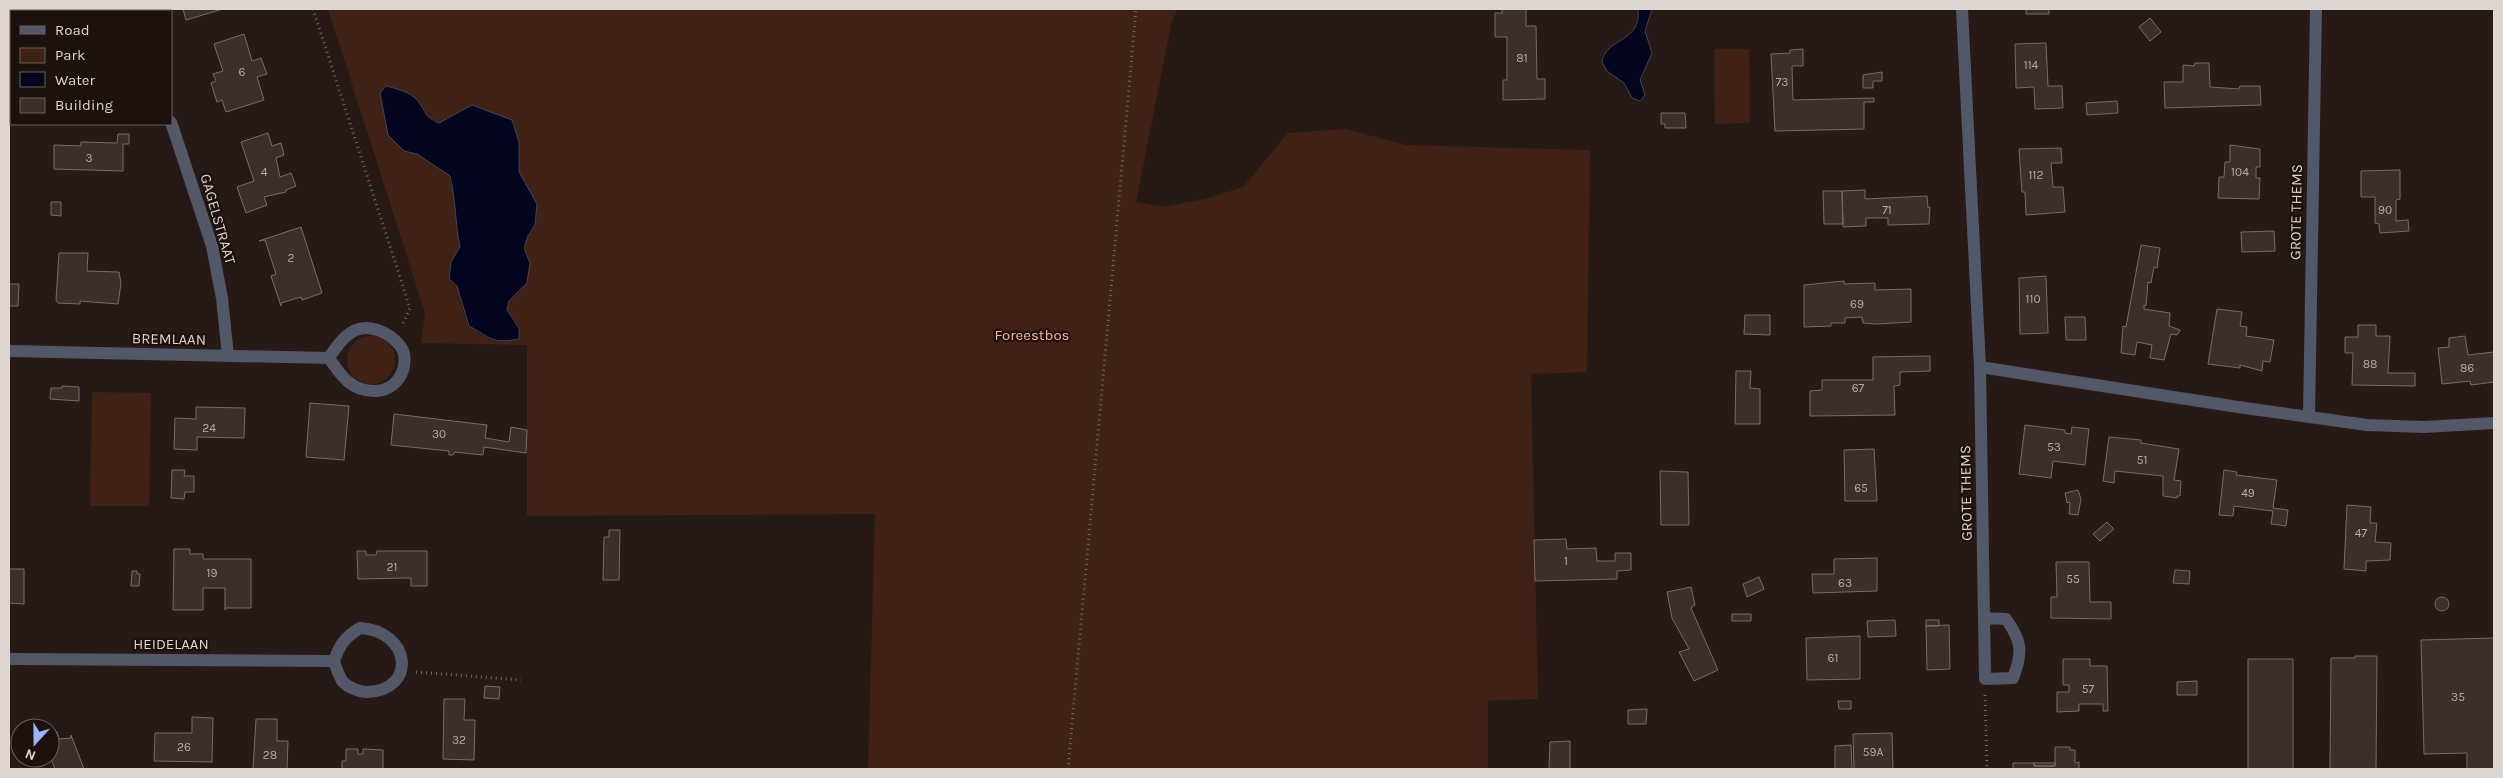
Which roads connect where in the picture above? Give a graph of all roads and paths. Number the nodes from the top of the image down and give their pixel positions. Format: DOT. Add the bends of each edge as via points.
graph roads {
  1 [pos="313,9"];
  2 [pos="1136,9"];
  3 [pos="1962,9"];
  4 [pos="2316,9"];
  5 [pos="172,125"];
  6 [pos="395,339"];
  7 [pos="9,352"];
  8 [pos="228,356"];
  9 [pos="329,358"];
  10 [pos="1980,367"];
  11 [pos="2309,416"];
  12 [pos="2494,422"];
  13 [pos="1984,618"];
  14 [pos="9,659"];
  15 [pos="334,661"];
  16 [pos="400,670"];
  17 [pos="1985,679"];
  18 [pos="521,680"];
  19 [pos="1068,769"];
  20 [pos="1987,769"];
  1 -- 6 [label="path" via="410,308"];
  2 -- 19 [label="path"];
  3 -- 10 [label="street, GROTE THEMS"];
  4 -- 11 [label="street, GROTE THEMS"];
  5 -- 8 [label="street, GAGELSTRAAT" via="212,246"];
  6 -- 9 [label="street" via="377,328 358,329 340,340"];
  6 -- 9 [label="street" via="404,352 404,368 398,382 384,390 368,391 352,386"];
  7 -- 8 [label="street, BREMLAAN"];
  8 -- 9 [label="street, BREMLAAN"];
  10 -- 11 [label="street" via="2238,408"];
  10 -- 13 [label="street, GROTE THEMS"];
  11 -- 12 [label="street" via="2368,425 2424,427"];
  13 -- 17 [label="street, GROTE THEMS"];
  13 -- 17 [label="street" via="2006,619 2019,636 2019,663 2013,678"];
  14 -- 15 [label="street, HEIDELAAN"];
  15 -- 16 [label="street" via="343,682 360,692 379,692 392,686"];
  15 -- 16 [label="street" via="347,636 360,628 375,629 399,649 403,662"];
  16 -- 18 [label="path"];
  17 -- 20 [label="path"];
}
